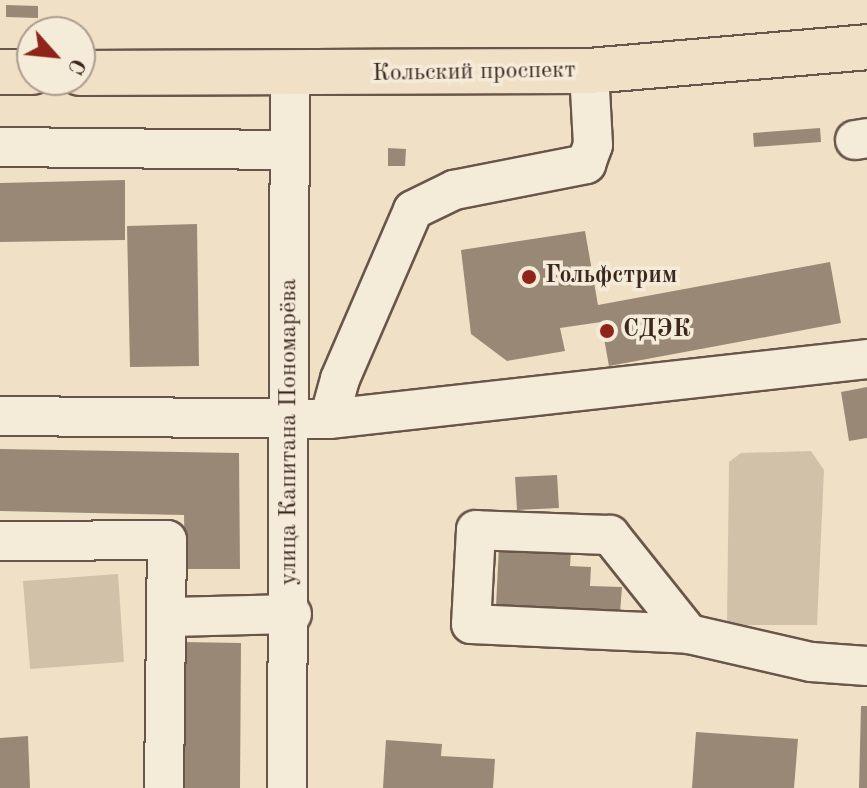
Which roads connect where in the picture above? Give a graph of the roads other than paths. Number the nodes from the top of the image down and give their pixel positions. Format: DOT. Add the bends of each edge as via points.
graph roads {
  1 [pos="867,47"];
  2 [pos="589,71"];
  3 [pos="96,73"];
  4 [pos="290,76"];
  5 [pos="0,147"];
  6 [pos="290,150"];
  7 [pos="867,359"];
  8 [pos="0,416"];
  9 [pos="329,419"];
  10 [pos="289,421"];
  11 [pos="0,541"];
  12 [pos="292,614"];
  13 [pos="170,617"];
  14 [pos="689,634"];
  15 [pos="867,666"];
  16 [pos="164,788"];
  17 [pos="287,788"];
  1 -- 2 [label="main road, Кольский проспект"];
  2 -- 4 [label="main road, Кольский проспект"];
  2 -- 9 [label="street" via="593,145 586,164 454,190 413,210 340,379"];
  3 -- 4 [label="main road, Кольский проспект"];
  4 -- 6 [label="street, улица Капитана Пономарёва"];
  5 -- 6 [label="street"];
  6 -- 10 [label="street, улица Капитана Пономарёва"];
  7 -- 9 [label="street"];
  8 -- 10 [label="street"];
  9 -- 10 [label="street"];
  10 -- 12 [label="street, улица Капитана Пономарёва"];
  11 -- 13 [label="street" via="167,540"];
  12 -- 13 [label="street"];
  12 -- 17 [label="street, улица Капитана Пономарёва"];
  13 -- 16 [label="street"];
  14 -- 14 [label="street" via="471,624 476,530 610,535"];
  14 -- 15 [label="street" via="811,662"];
}
